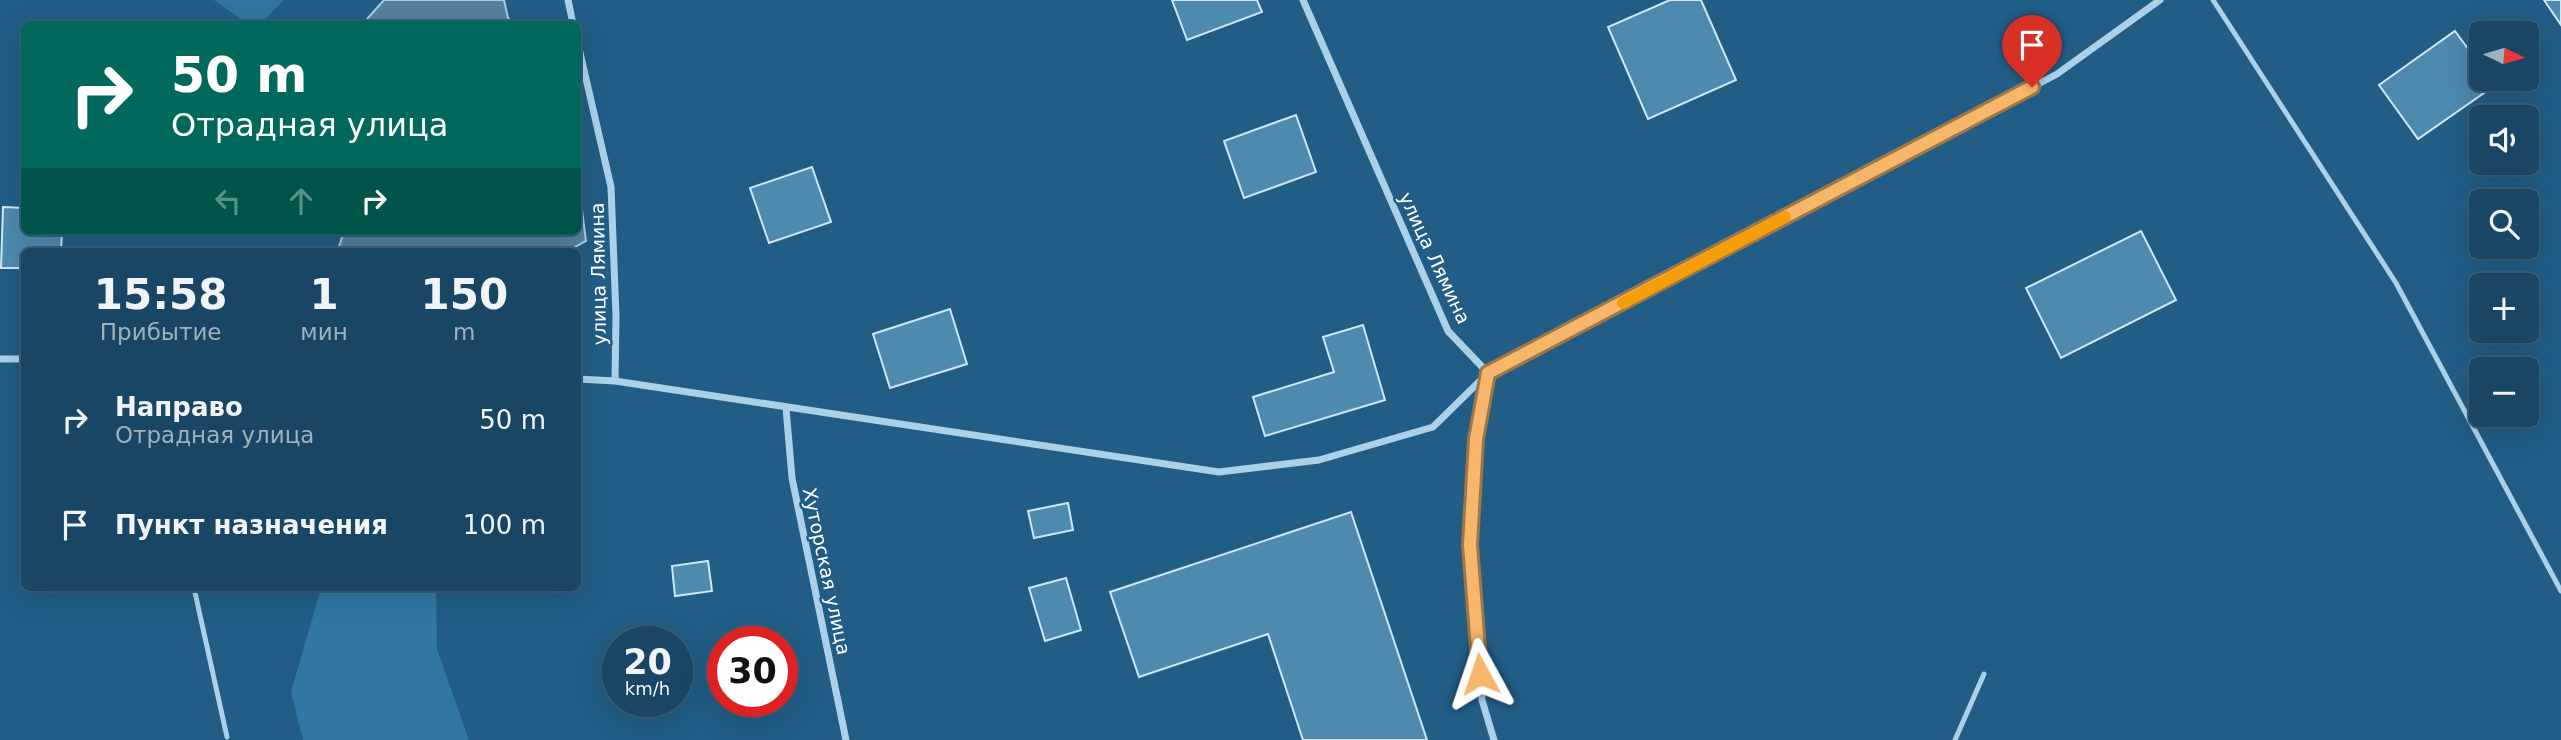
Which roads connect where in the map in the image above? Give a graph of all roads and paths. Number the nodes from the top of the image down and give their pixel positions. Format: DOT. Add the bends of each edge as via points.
graph roads {
  1 [pos="568,0"];
  2 [pos="1303,0"];
  3 [pos="2160,0"];
  4 [pos="2213,0"];
  5 [pos="572,21"];
  6 [pos="581,57"];
  7 [pos="0,359"];
  8 [pos="21,359"];
  9 [pos="1488,373"];
  10 [pos="581,379"];
  11 [pos="615,381"];
  12 [pos="786,408"];
  13 [pos="2561,590"];
  14 [pos="195,591"];
  15 [pos="1984,674"];
  16 [pos="228,737"];
  17 [pos="846,740"];
  18 [pos="1494,740"];
  19 [pos="1955,740"];
  1 -- 5 [label="street"];
  2 -- 9 [label="street, улица Лямина" via="1448,331"];
  3 -- 9 [label="street" via="2057,74"];
  4 -- 13 [label="lane" via="2396,283"];
  6 -- 11 [label="street, улица Лямина" via="611,187"];
  7 -- 8 [label="street"];
  9 -- 12 [label="street" via="1433,427 1319,460 1219,472"];
  9 -- 18 [label="street" via="1476,439 1470,545 1482,700"];
  10 -- 11 [label="street"];
  11 -- 12 [label="street"];
  12 -- 17 [label="street, Хуторская улица" via="792,478"];
  14 -- 16 [label="lane"];
  15 -- 19 [label="lane"];
}
